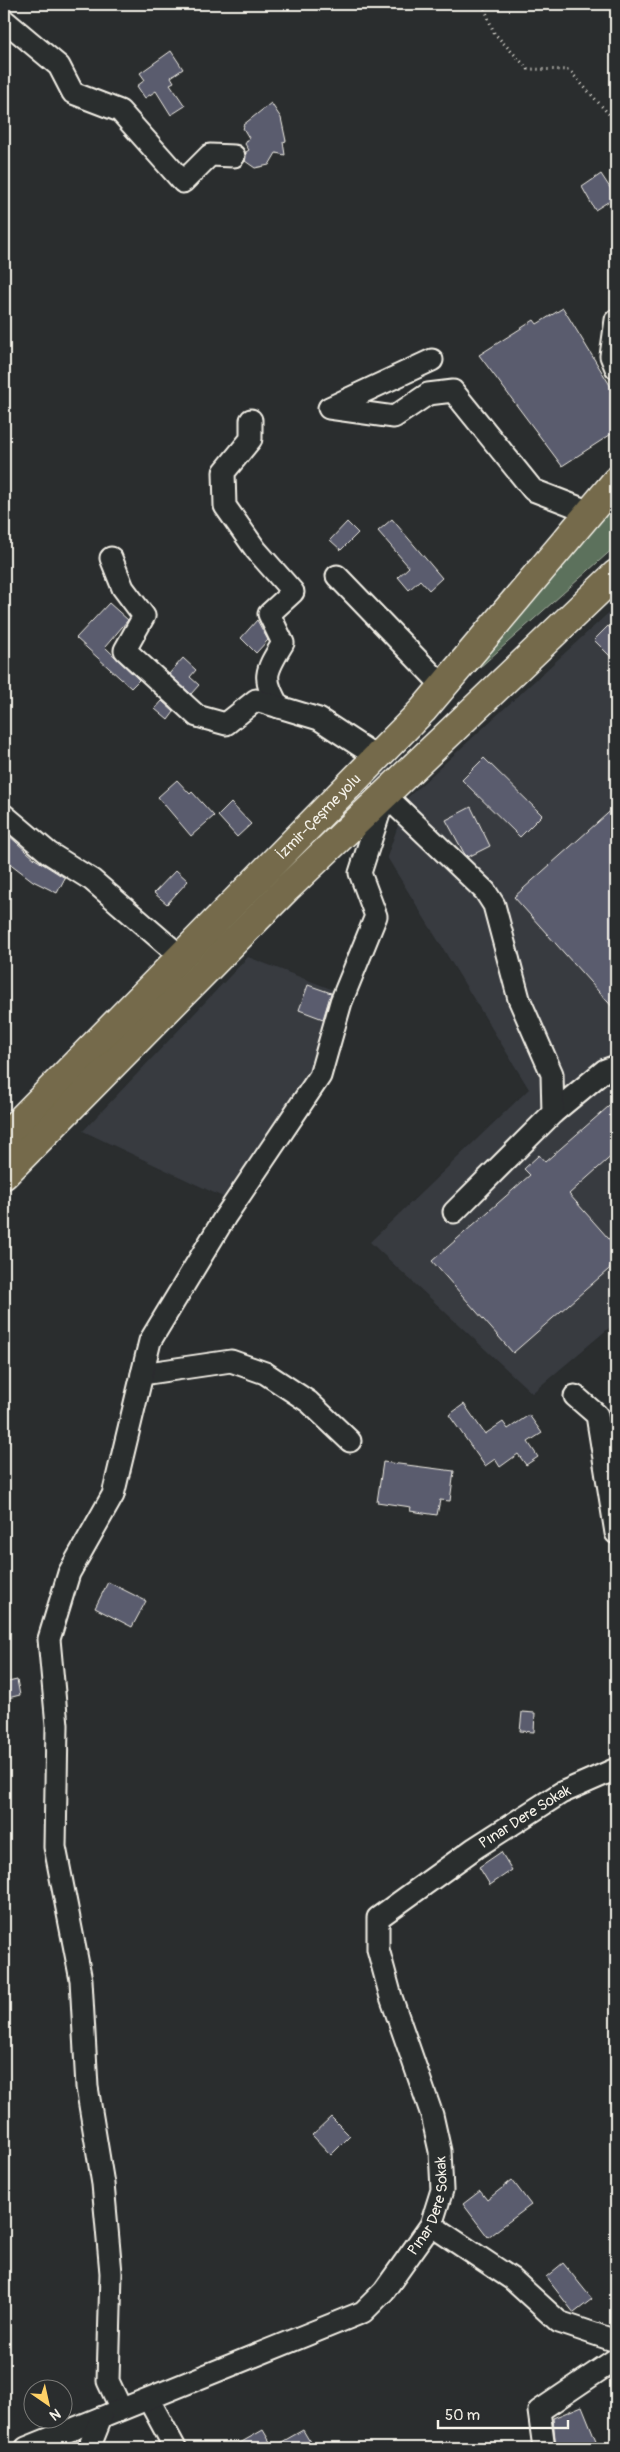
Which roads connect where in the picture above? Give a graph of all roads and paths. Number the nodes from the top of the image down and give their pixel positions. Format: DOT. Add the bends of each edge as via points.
graph roads {
  1 [pos="483,4"];
  2 [pos="4,20"];
  3 [pos="616,122"];
  4 [pos="234,156"];
  5 [pos="616,320"];
  6 [pos="432,360"];
  7 [pos="616,368"];
  8 [pos="251,420"];
  9 [pos="614,490"];
  10 [pos="590,512"];
  11 [pos="112,558"];
  12 [pos="616,574"];
  13 [pos="337,576"];
  14 [pos="444,686"];
  15 [pos="279,707"];
  16 [pos="378,756"];
  17 [pos="385,795"];
  18 [pos="4,815"];
  19 [pos="181,957"];
  20 [pos="616,1066"];
  21 [pos="553,1113"];
  22 [pos="4,1137"];
  23 [pos="4,1175"];
  24 [pos="454,1212"];
  25 [pos="142,1374"];
  26 [pos="575,1396"];
  27 [pos="350,1441"];
  28 [pos="616,1533"];
  29 [pos="616,1769"];
  30 [pos="431,2226"];
  31 [pos="616,2340"];
  32 [pos="616,2359"];
  33 [pos="149,2400"];
  34 [pos="121,2410"];
  35 [pos="101,2418"];
  36 [pos="26,2448"];
  37 [pos="90,2448"];
  38 [pos="175,2448"];
  39 [pos="544,2448"];
  1 -- 3 [label="path" via="494,33 528,69 569,70"];
  2 -- 4 [label="street" via="59,66 73,92 120,111 182,182 210,155"];
  5 -- 7 [label="street" via="611,356"];
  6 -- 10 [label="street" via="330,408 394,417 428,394 454,391 533,490"];
  8 -- 15 [label="street" via="251,439 224,472 225,506 256,550 293,592 269,614 283,643 267,669 269,690"];
  9 -- 10 [label="highway, İzmir-Çeşme yolu"];
  10 -- 14 [label="highway, İzmir-Çeşme yolu"];
  11 -- 15 [label="street" via="123,588 144,616 124,650 197,716 226,724 256,700"];
  12 -- 17 [label="highway, İzmir-Çeşme yolu"];
  13 -- 14 [label="street"];
  14 -- 16 [label="highway, İzmir-Çeşme yolu"];
  15 -- 16 [label="street" via="319,719"];
  16 -- 19 [label="highway, İzmir-Çeşme yolu"];
  17 -- 21 [label="street" via="485,891 494,906 519,999 552,1074"];
  17 -- 23 [label="highway, İzmir-Çeşme yolu" via="287,888"];
  17 -- 25 [label="street" via="360,872 376,916 341,1002 320,1076 225,1217 150,1341"];
  18 -- 19 [label="street" via="49,853 92,880"];
  19 -- 22 [label="highway, İzmir-Çeşme yolu"];
  20 -- 21 [label="street" via="605,1070"];
  21 -- 24 [label="street"];
  25 -- 27 [label="street" via="231,1361 265,1374 309,1402"];
  25 -- 34 [label="street" via="113,1495 69,1573 49,1639 57,1725 55,1847 81,1980 87,2087 103,2184 111,2274 108,2381"];
  26 -- 28 [label="street" via="597,1415"];
  29 -- 30 [label="street, Pınar Dere Sokak" via="561,1792 475,1848 378,1918 380,1957 432,2115 440,2151 442,2190"];
  30 -- 31 [label="street" via="512,2279 559,2322"];
  30 -- 33 [label="street, Pınar Dere Sokak" via="384,2291 363,2312"];
  32 -- 39 [label="street" via="539,2411"];
  33 -- 34 [label="street, Pınar Dere Sokak"];
  33 -- 38 [label="street"];
  34 -- 35 [label="street, Pınar Dere Sokak"];
  35 -- 36 [label="street, Pınar Dere Sokak"];
  35 -- 37 [label="street"];
}
